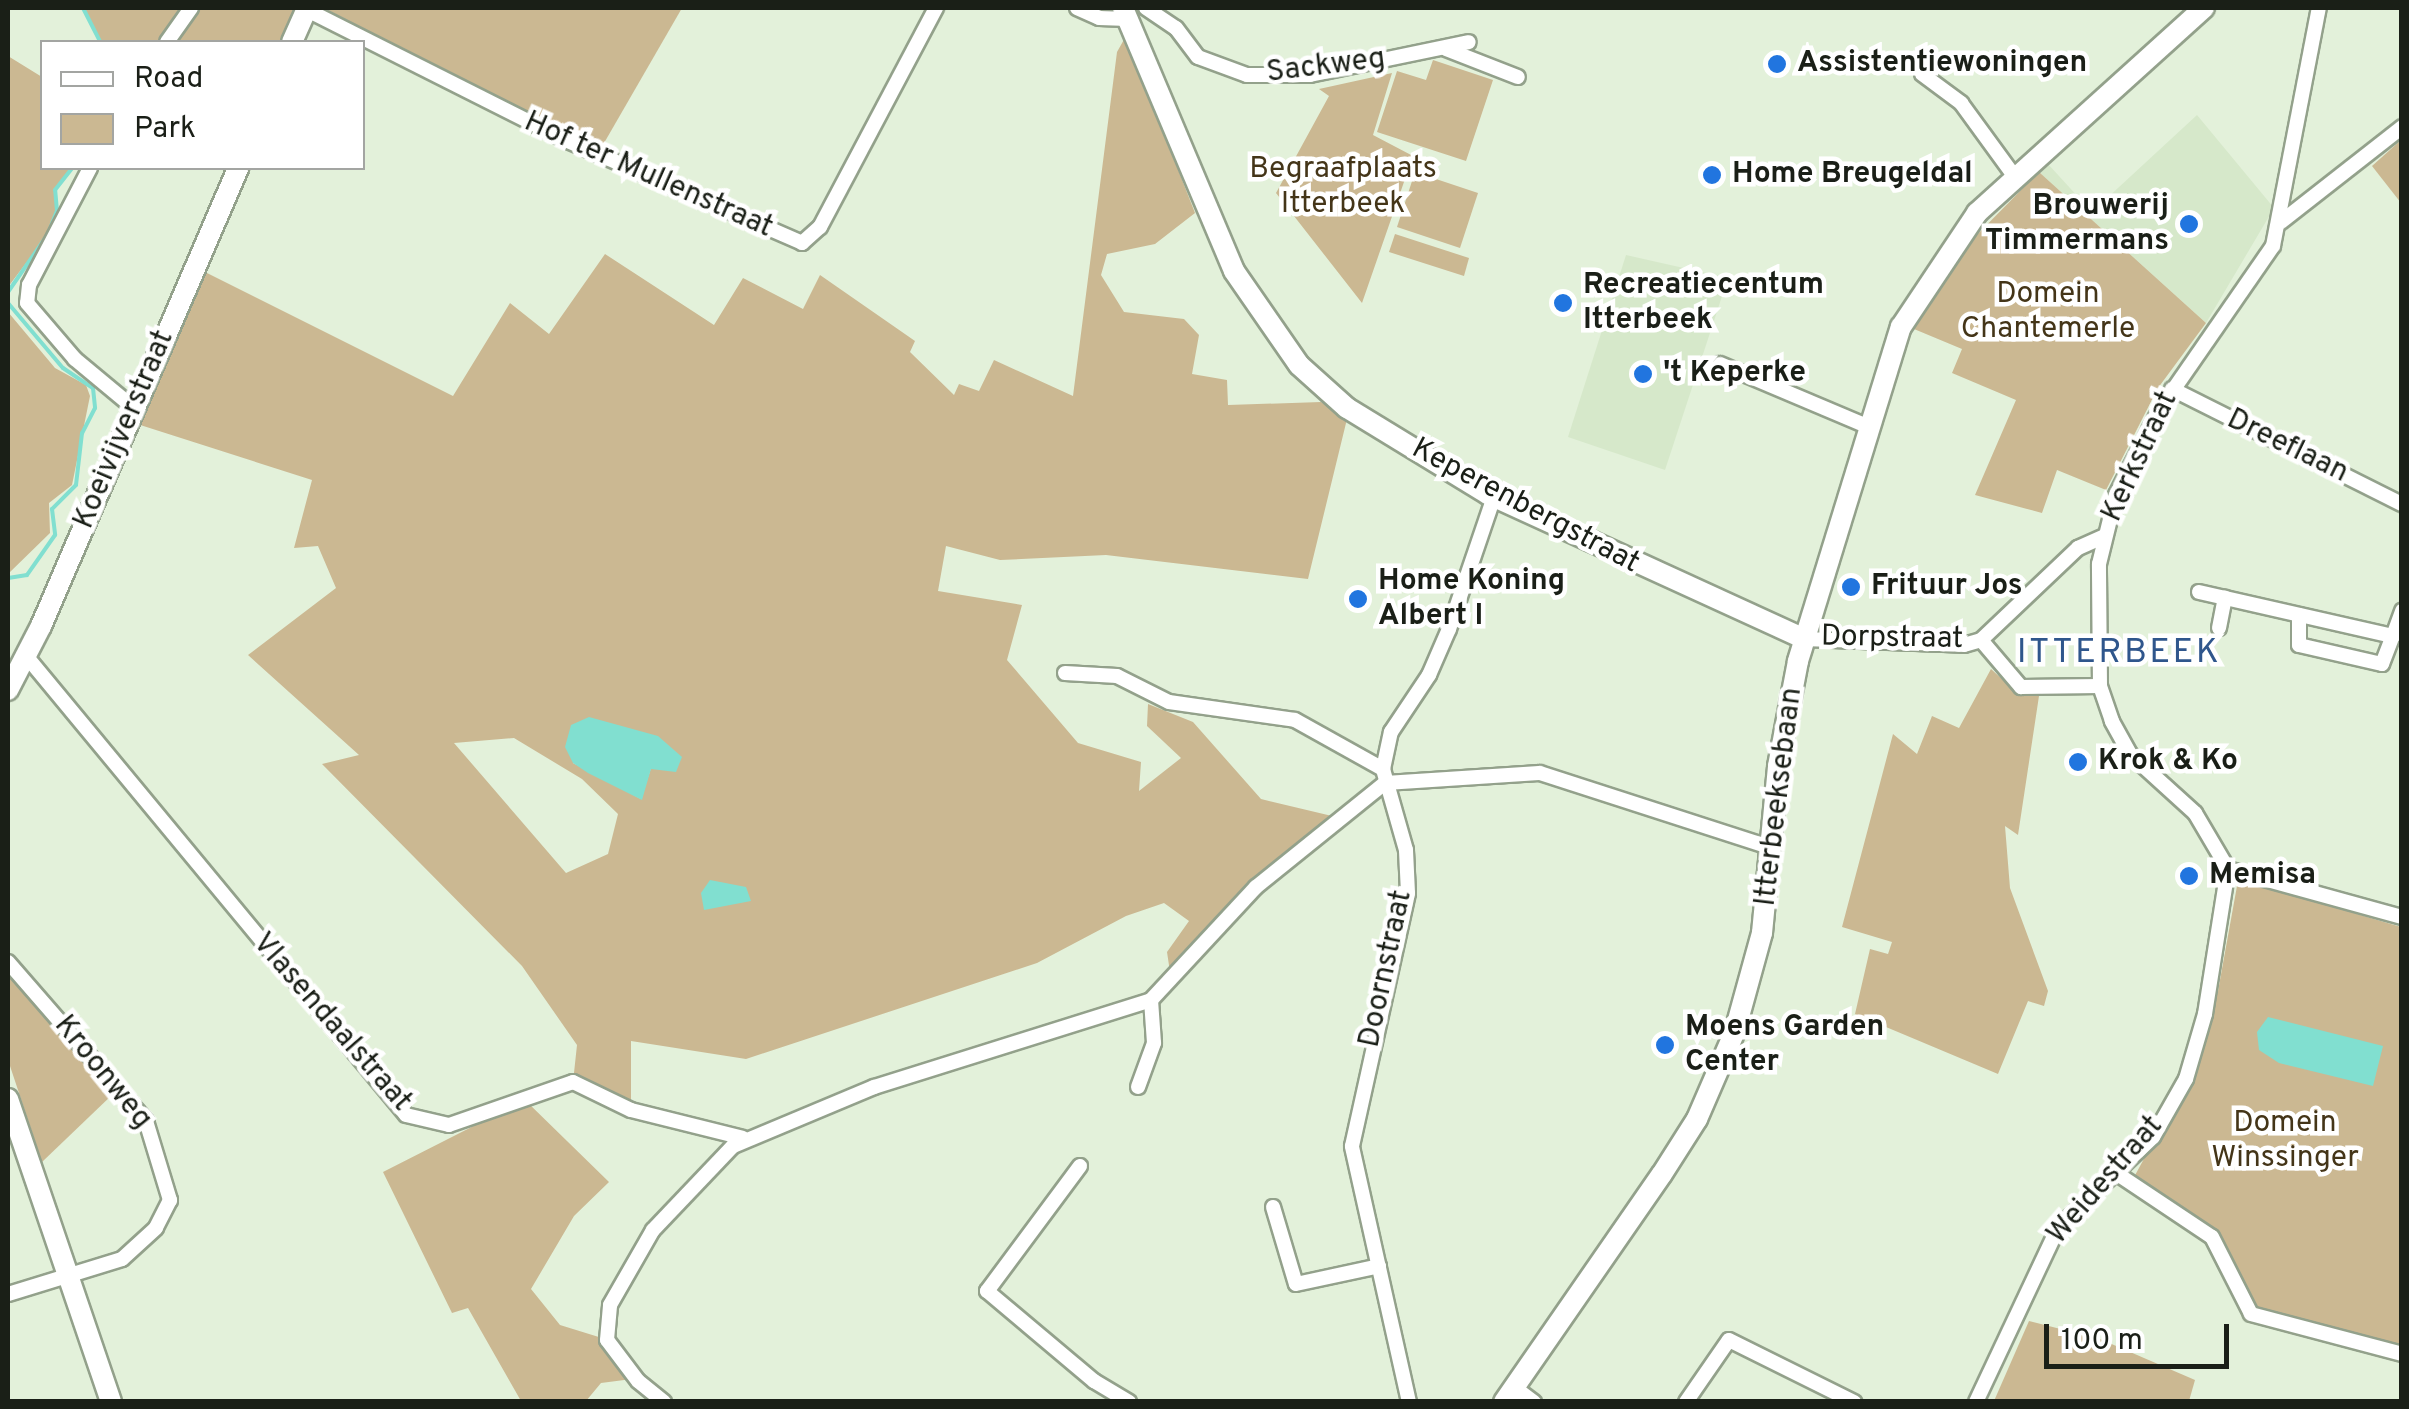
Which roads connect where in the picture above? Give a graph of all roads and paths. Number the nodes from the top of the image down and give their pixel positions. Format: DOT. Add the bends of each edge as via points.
graph roads {
  1 [pos="191,8"];
  2 [pos="305,8"];
  3 [pos="936,8"];
  4 [pos="1077,8"];
  5 [pos="1146,8"];
  6 [pos="2204,8"];
  7 [pos="2319,8"];
  8 [pos="1125,11"];
  9 [pos="168,40"];
  10 [pos="293,40"];
  11 [pos="1468,42"];
  12 [pos="1446,48"];
  13 [pos="1922,74"];
  14 [pos="1518,76"];
  15 [pos="2402,127"];
  16 [pos="89,170"];
  17 [pos="237,170"];
  18 [pos="2015,177"];
  19 [pos="2281,222"];
  20 [pos="1720,364"];
  21 [pos="2172,390"];
  22 [pos="134,408"];
  23 [pos="1869,427"];
  24 [pos="1494,497"];
  25 [pos="2402,504"];
  26 [pos="2103,538"];
  27 [pos="2199,592"];
  28 [pos="2226,598"];
  29 [pos="2402,612"];
  30 [pos="2299,615"];
  31 [pos="2218,628"];
  32 [pos="2393,636"];
  33 [pos="1804,639"];
  34 [pos="1981,640"];
  35 [pos="26,658"];
  36 [pos="1065,673"];
  37 [pos="2100,686"];
  38 [pos="8,690"];
  39 [pos="1384,776"];
  40 [pos="1772,848"];
  41 [pos="2228,869"];
  42 [pos="2402,918"];
  43 [pos="8,962"];
  44 [pos="1151,1000"];
  45 [pos="1138,1087"];
  46 [pos="8,1099"];
  47 [pos="738,1142"];
  48 [pos="1080,1166"];
  49 [pos="2116,1173"];
  50 [pos="1272,1207"];
  51 [pos="1379,1266"];
  52 [pos="68,1279"];
  53 [pos="8,1294"];
  54 [pos="2402,1354"];
  55 [pos="1509,1394"];
  56 [pos="111,1402"];
  57 [pos="664,1402"];
  58 [pos="1130,1402"];
  59 [pos="1409,1402"];
  60 [pos="1534,1402"];
  61 [pos="1686,1402"];
  62 [pos="1854,1402"];
  63 [pos="1976,1402"];
  1 -- 9 [label="street"];
  2 -- 3 [label="street, Hof ter Mullenstraat" via="560,138 802,243 820,227"];
  2 -- 10 [label="street"];
  4 -- 8 [label="street" via="1099,18"];
  5 -- 12 [label="street, Sackweg" via="1176,28 1198,57 1247,75 1310,75"];
  6 -- 18 [label="street, Itterbeeksebaan"];
  7 -- 19 [label="street, Kerkstraat"];
  8 -- 24 [label="street, Keperenbergstraat" via="1234,271 1262,318 1299,365 1348,408"];
  11 -- 12 [label="street, Sackweg"];
  12 -- 14 [label="street"];
  13 -- 18 [label="street" via="1961,103"];
  15 -- 19 [label="street"];
  16 -- 22 [label="street" via="29,285 27,302 75,360"];
  17 -- 22 [label="street, Koeivijverstraat"];
  18 -- 23 [label="street, Itterbeeksebaan" via="1958,236 1914,301"];
  19 -- 21 [label="street, Kerkstraat" via="2273,246"];
  20 -- 23 [label="street"];
  21 -- 25 [label="street, Dreeflaan"];
  21 -- 26 [label="street, Kerkstraat" via="2120,486"];
  22 -- 35 [label="street, Koeivijverstraat"];
  23 -- 33 [label="street, Itterbeeksebaan"];
  24 -- 33 [label="street, Keperenbergstraat"];
  24 -- 39 [label="street" via="1429,675 1391,732"];
  26 -- 34 [label="street, Dorpstraat" via="2078,548"];
  26 -- 37 [label="street, Kerkstraat"];
  27 -- 28 [label="street"];
  28 -- 30 [label="street"];
  28 -- 31 [label="street"];
  29 -- 32 [label="street"];
  30 -- 32 [label="street"];
  30 -- 32 [label="street" via="2298,645 2382,664"];
  33 -- 34 [label="street, Dorpstraat" via="1945,645"];
  33 -- 40 [label="street, Itterbeeksebaan" via="1778,766"];
  34 -- 37 [label="street, Dorpstraat" via="2020,687"];
  35 -- 38 [label="street, Koeivijverstraat"];
  35 -- 47 [label="street, Vlasendaalstraat" via="406,1116 449,1125 573,1082 631,1110"];
  36 -- 39 [label="street" via="1126,678 1169,702 1295,720"];
  37 -- 41 [label="street, Kerkstraat" via="2130,754 2195,813"];
  39 -- 40 [label="street" via="1540,773"];
  39 -- 44 [label="street" via="1256,887"];
  39 -- 51 [label="street, Doornstraat" via="1406,850 1408,892 1352,1146"];
  40 -- 55 [label="street, Itterbeeksebaan" via="1750,988 1718,1076 1662,1174"];
  41 -- 42 [label="street"];
  41 -- 49 [label="street, Weidestraat" via="2205,1014 2186,1079 2153,1137"];
  43 -- 52 [label="street, Kroonweg" via="146,1121 170,1200 140,1246"];
  44 -- 45 [label="street" via="1154,1043"];
  44 -- 47 [label="street" via="874,1088"];
  46 -- 52 [label="street"];
  47 -- 57 [label="street" via="653,1230 610,1305 607,1340"];
  48 -- 58 [label="street" via="987,1291 1094,1382"];
  49 -- 54 [label="street" via="2212,1236 2251,1314"];
  49 -- 63 [label="street, Weidestraat" via="2058,1228"];
  50 -- 51 [label="street" via="1296,1284"];
  51 -- 59 [label="street, Doornstraat"];
  52 -- 53 [label="street"];
  52 -- 56 [label="street"];
  55 -- 60 [label="street"];
  61 -- 62 [label="street" via="1729,1340"];
}
